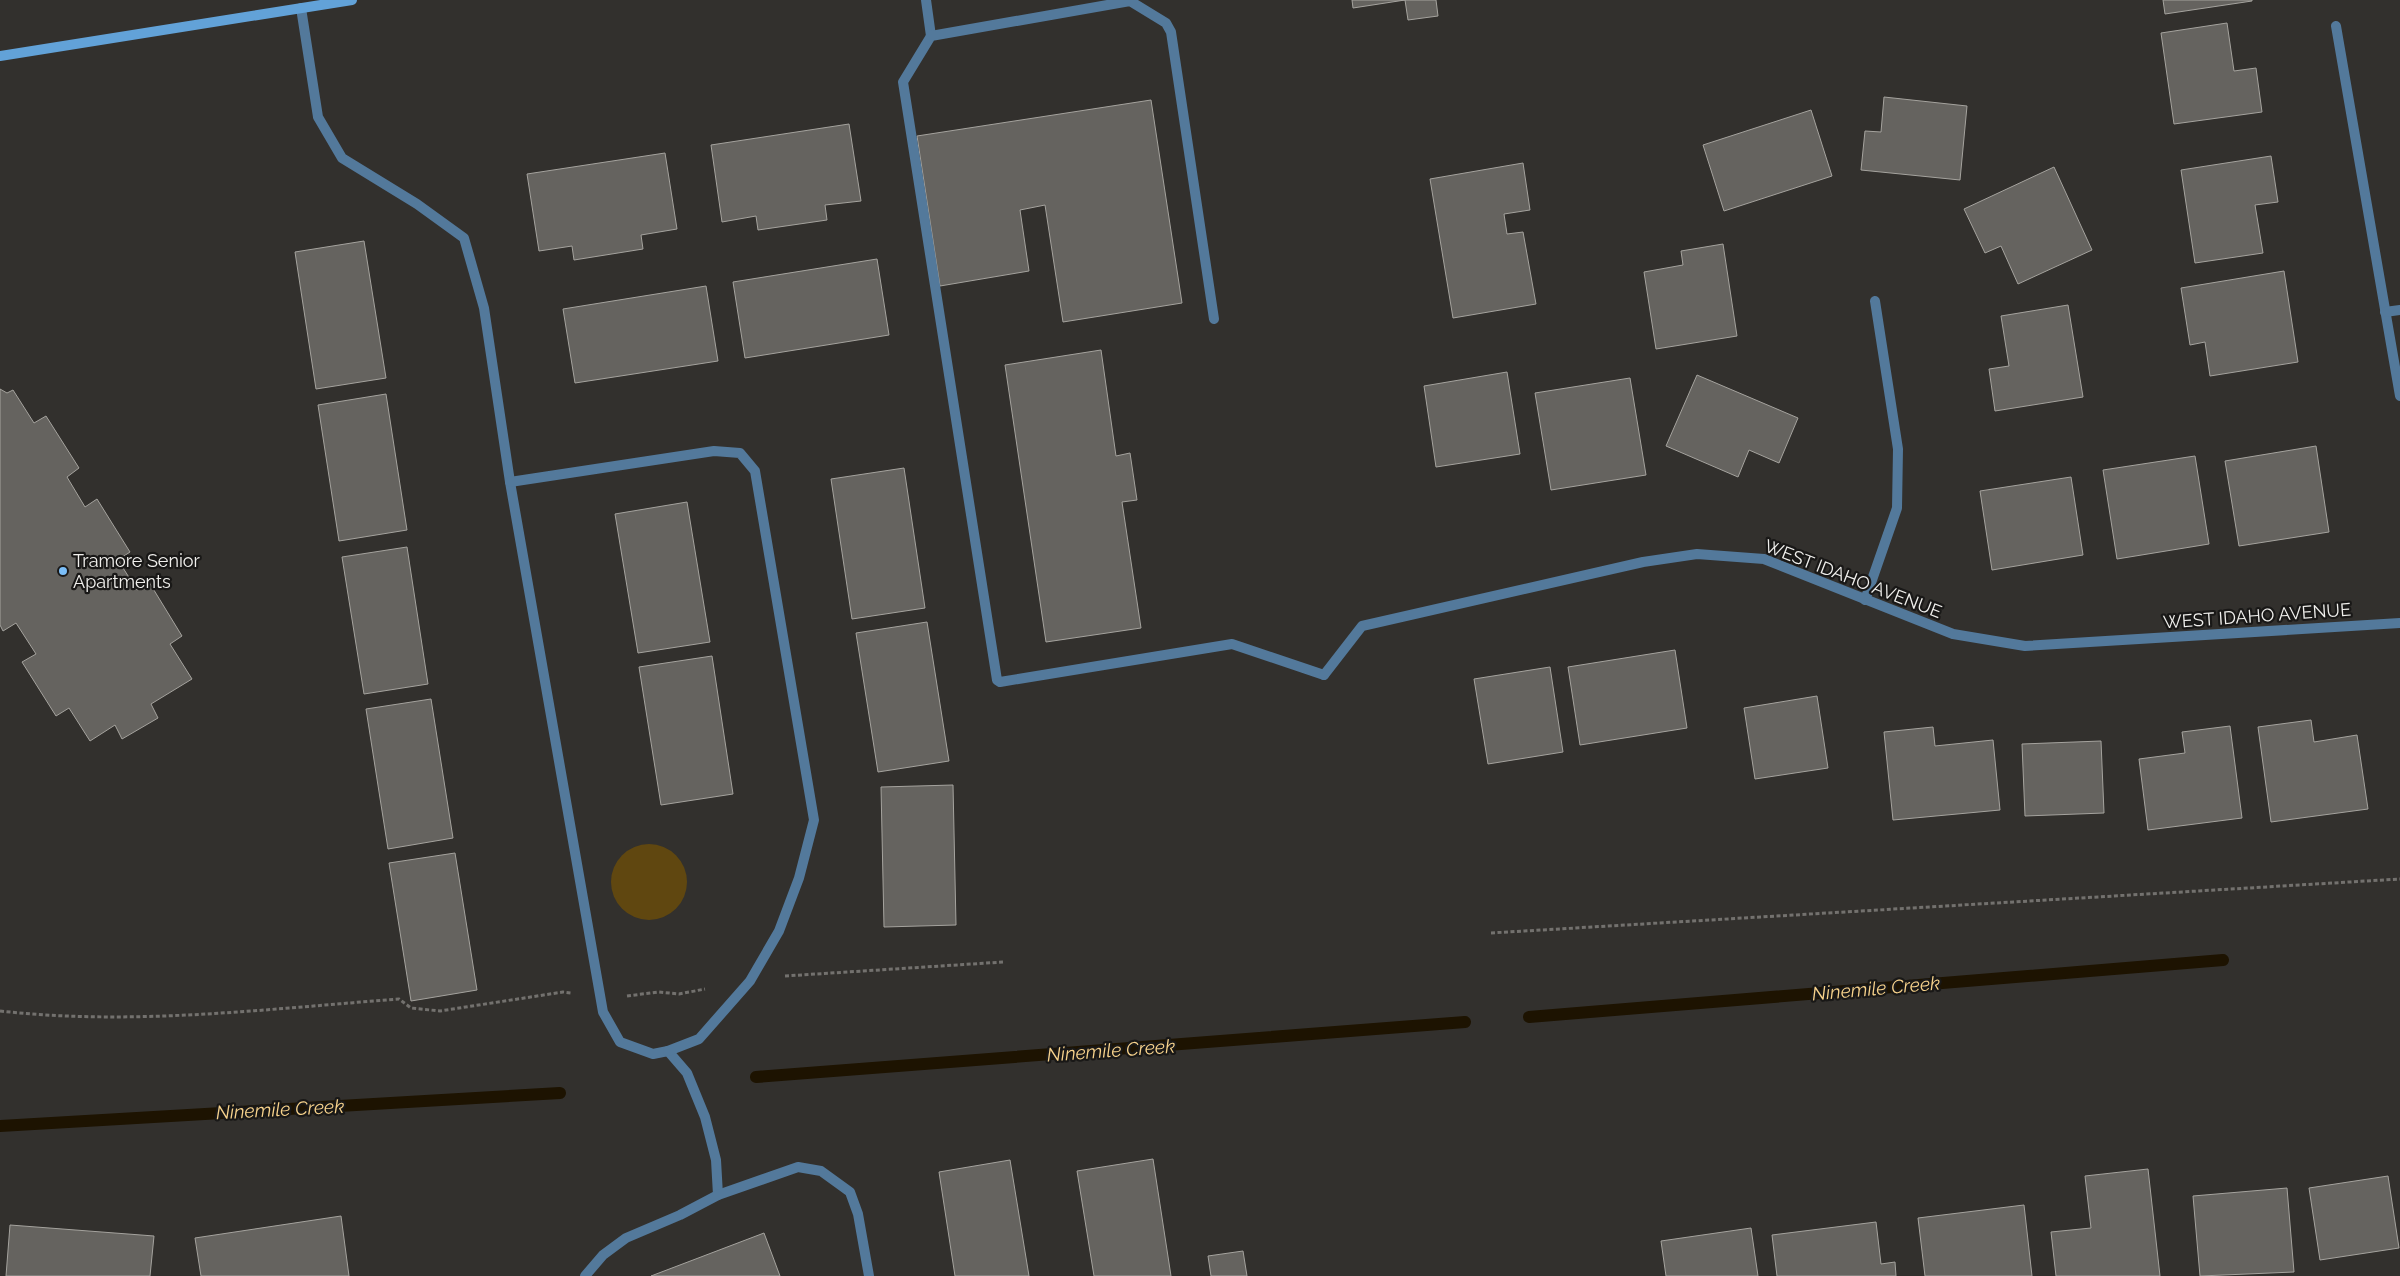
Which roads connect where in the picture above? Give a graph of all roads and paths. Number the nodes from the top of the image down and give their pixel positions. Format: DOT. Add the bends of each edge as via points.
graph roads {
  1 [pos="352,0"];
  2 [pos="926,0"];
  3 [pos="1130,1"];
  4 [pos="300,4"];
  5 [pos="2336,26"];
  6 [pos="931,36"];
  7 [pos="0,56"];
  8 [pos="1875,301"];
  9 [pos="2400,310"];
  10 [pos="2385,312"];
  11 [pos="1214,319"];
  12 [pos="2400,396"];
  13 [pos="510,482"];
  14 [pos="1865,600"];
  15 [pos="2400,623"];
  16 [pos="2400,879"];
  17 [pos="1491,933"];
  18 [pos="1003,962"];
  19 [pos="750,981"];
  20 [pos="601,996"];
  21 [pos="0,1011"];
  22 [pos="668,1051"];
  23 [pos="718,1195"];
  24 [pos="585,1276"];
  25 [pos="869,1276"];
  1 -- 4 [label="street"];
  2 -- 6 [label="street"];
  3 -- 6 [label="street"];
  3 -- 11 [label="street" via="1166,23 1172,32"];
  4 -- 7 [label="street"];
  4 -- 13 [label="street" via="318,117 342,158 418,204 464,238 484,308"];
  5 -- 10 [label="street"];
  6 -- 14 [label="street, WEST IDAHO AVENUE" via="903,82 997,680 1000,682 1232,644 1324,675 1362,626 1644,562 1697,554 1764,560"];
  8 -- 14 [label="street" via="1898,449 1897,508"];
  9 -- 10 [label="street"];
  10 -- 12 [label="street"];
  13 -- 19 [label="street" via="714,451 740,453 755,471 814,820 799,878 780,931"];
  13 -- 20 [label="street"];
  14 -- 15 [label="street, WEST IDAHO AVENUE" via="1953,634 2025,646"];
  16 -- 17 [label="path"];
  18 -- 19 [label="path" via="803,974"];
  19 -- 20 [label="path" via="679,994 658,992 618,998"];
  19 -- 22 [label="street" via="699,1039"];
  20 -- 21 [label="path" via="564,992 440,1011 411,1008 399,999 158,1017 77,1018"];
  20 -- 22 [label="street" via="603,1012 620,1042 653,1054"];
  22 -- 23 [label="street" via="687,1073 706,1117 716,1160"];
  23 -- 24 [label="street" via="626,1238 603,1255"];
  23 -- 25 [label="street" via="798,1167 821,1171 850,1192 858,1214"];
}
